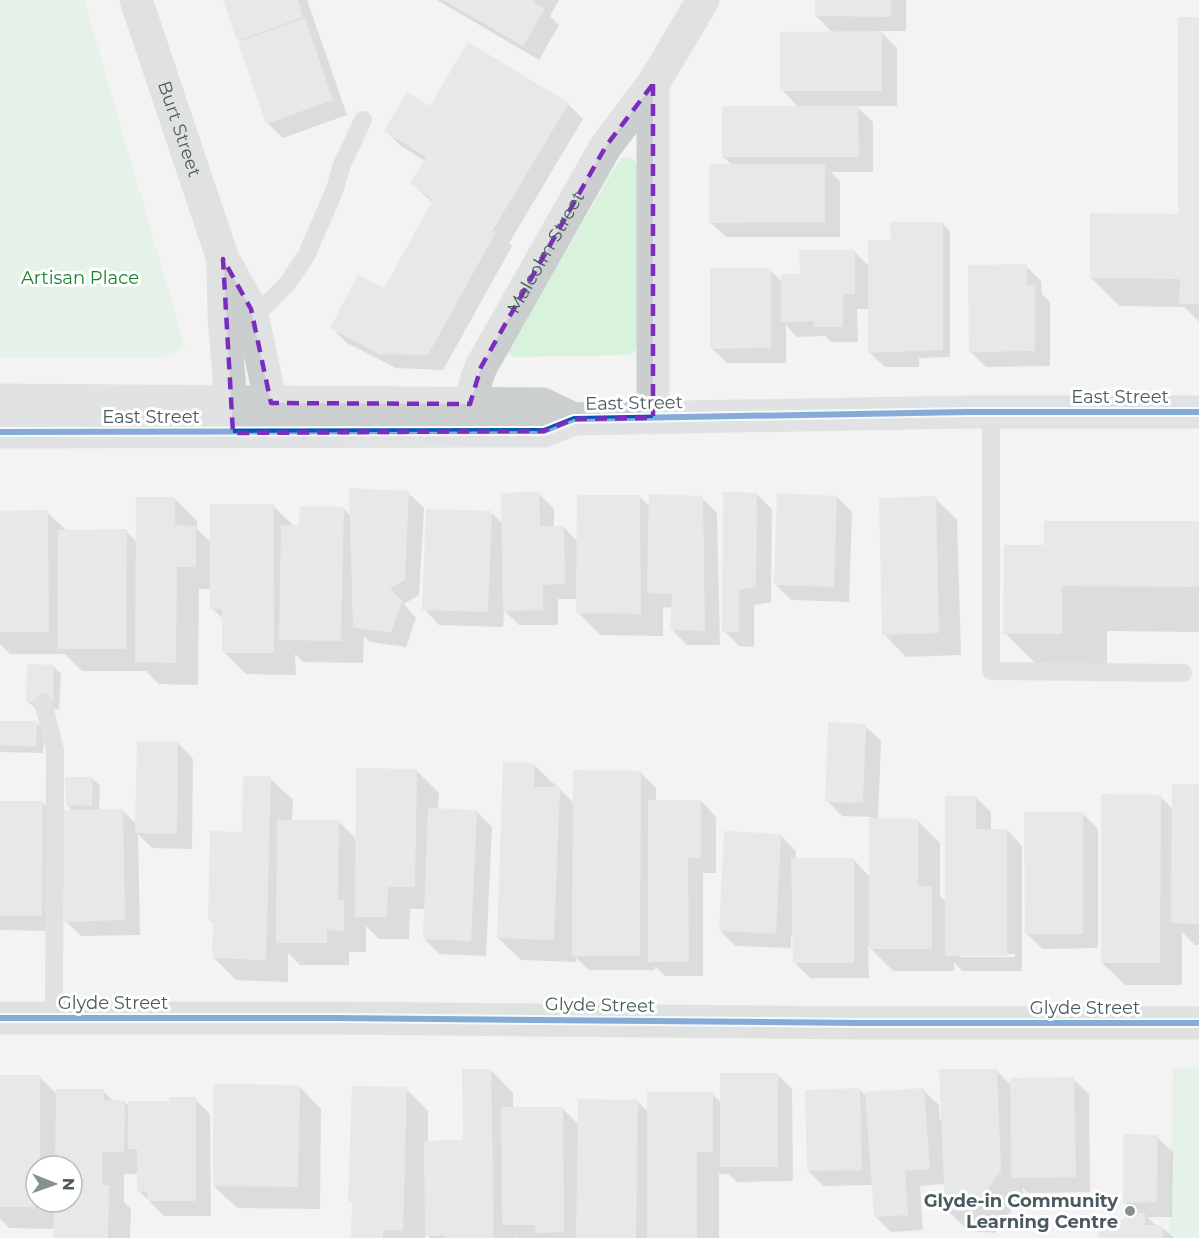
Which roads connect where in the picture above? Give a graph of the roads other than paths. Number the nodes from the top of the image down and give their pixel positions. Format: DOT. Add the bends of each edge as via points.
graph roads {
  1 [pos="136,0"];
  2 [pos="703,0"];
  3 [pos="653,84"];
  4 [pos="363,120"];
  5 [pos="223,259"];
  6 [pos="253,318"];
  7 [pos="0,400"];
  8 [pos="991,412"];
  9 [pos="1199,412"];
  10 [pos="273,417"];
  11 [pos="232,418"];
  12 [pos="470,418"];
  13 [pos="653,418"];
  14 [pos="0,432"];
  15 [pos="1183,673"];
  16 [pos="43,702"];
  17 [pos="0,1018"];
  18 [pos="54,1018"];
  19 [pos="1199,1023"];
  1 -- 5 [label="street, Burt Street"];
  2 -- 3 [label="street, Malcolm Street"];
  3 -- 12 [label="street, Malcolm Street" via="606,146 481,367 474,382"];
  3 -- 13 [label="street"];
  4 -- 6 [label="lane" via="306,256 287,284"];
  5 -- 6 [label="street, Burt Street"];
  5 -- 11 [label="street, Burt Street"];
  6 -- 10 [label="street, Burt Street"];
  7 -- 11 [label="street, East Street"];
  8 -- 9 [label="street, East Street"];
  8 -- 13 [label="street, East Street"];
  8 -- 15 [label="lane" via="991,670"];
  10 -- 11 [label="street, East Street"];
  10 -- 12 [label="street, East Street"];
  11 -- 14 [label="street, East Street"];
  12 -- 13 [label="street, East Street" via="543,404 574,419"];
  16 -- 18 [label="lane" via="55,750"];
  17 -- 18 [label="street, Glyde Street"];
  18 -- 19 [label="street, Glyde Street"];
}
